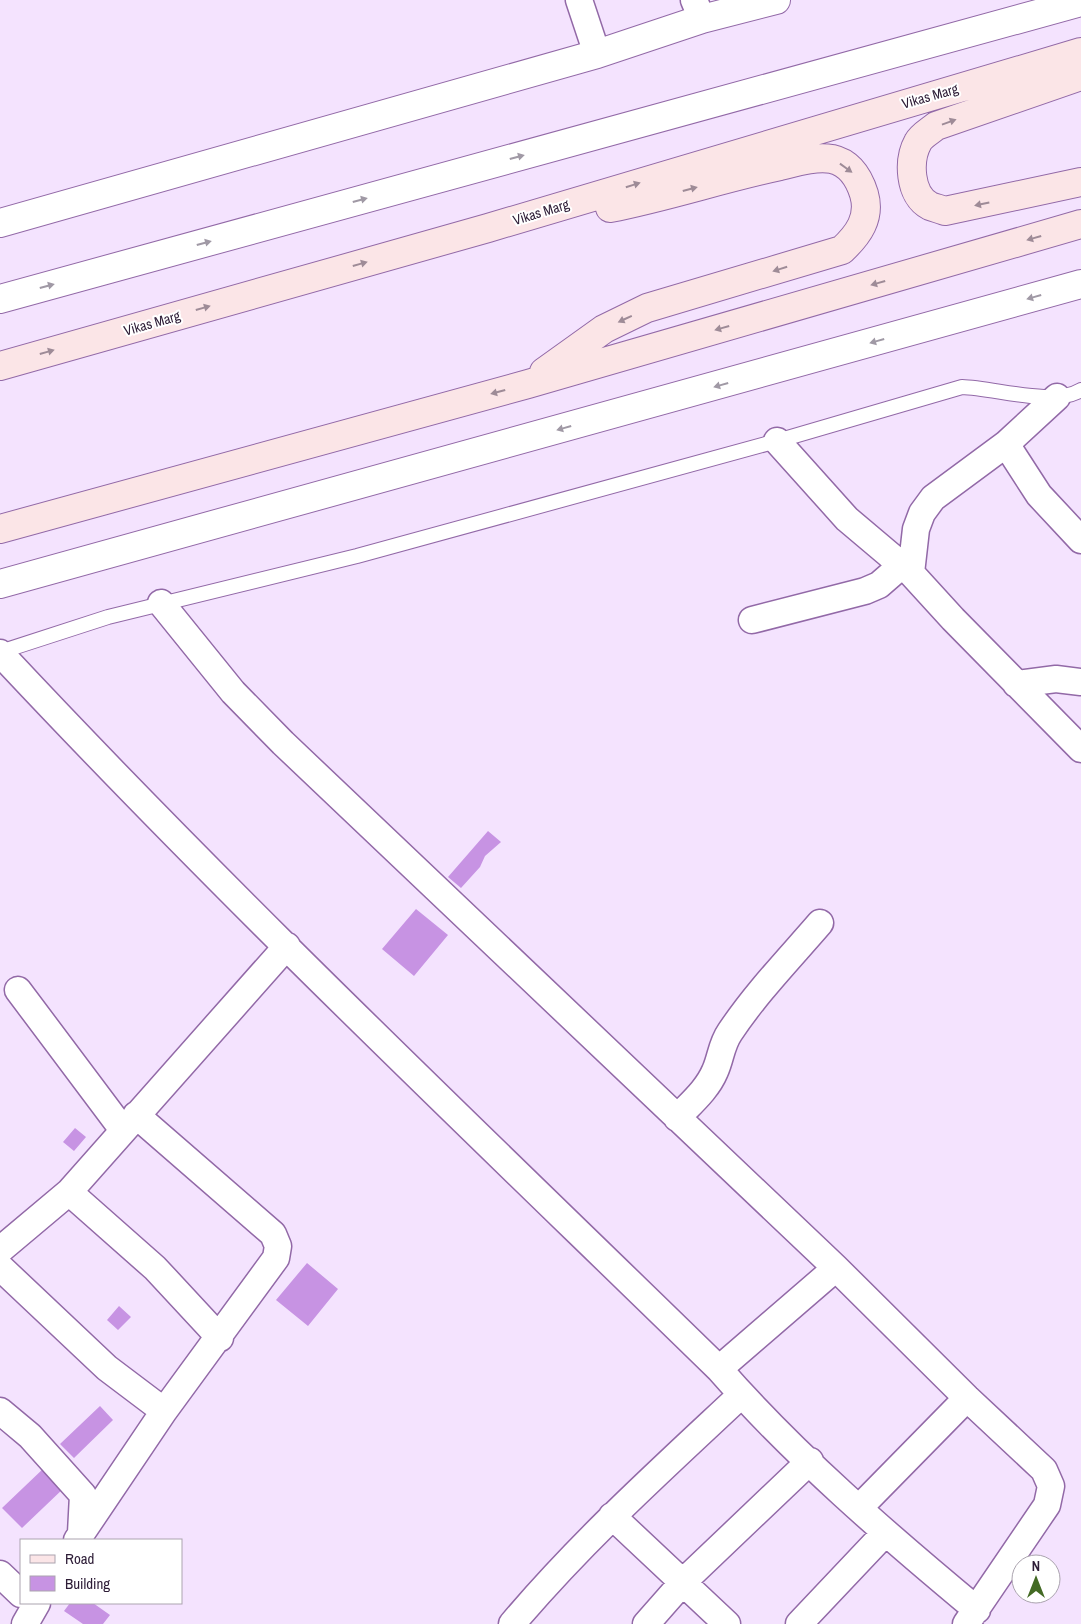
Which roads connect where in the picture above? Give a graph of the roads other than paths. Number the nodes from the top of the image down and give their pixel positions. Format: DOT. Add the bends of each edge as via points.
graph roads {
  1 [pos="579,0"];
  2 [pos="776,0"];
  3 [pos="1081,2"];
  4 [pos="698,10"];
  5 [pos="1081,52"];
  6 [pos="597,54"];
  7 [pos="1081,76"];
  8 [pos="1081,182"];
  9 [pos="0,223"];
  10 [pos="1081,224"];
  11 [pos="488,228"];
  12 [pos="1081,284"];
  13 [pos="0,299"];
  14 [pos="0,366"];
  15 [pos="528,384"];
  16 [pos="1069,393"];
  17 [pos="777,441"];
  18 [pos="1006,444"];
  19 [pos="0,529"];
  20 [pos="1081,540"];
  21 [pos="907,569"];
  22 [pos="0,584"];
  23 [pos="162,603"];
  24 [pos="752,620"];
  25 [pos="0,653"];
  26 [pos="1081,682"];
  27 [pos="1016,684"];
  28 [pos="1081,749"];
  29 [pos="820,923"];
  30 [pos="287,946"];
  31 [pos="18,990"];
  32 [pos="677,1118"];
  33 [pos="130,1122"];
  34 [pos="70,1192"];
  35 [pos="0,1250"];
  36 [pos="0,1267"];
  37 [pos="836,1268"];
  38 [pos="220,1338"];
  39 [pos="719,1369"];
  40 [pos="741,1394"];
  41 [pos="967,1398"];
  42 [pos="0,1411"];
  43 [pos="164,1411"];
  44 [pos="810,1461"];
  45 [pos="858,1508"];
  46 [pos="612,1516"];
  47 [pos="885,1533"];
  48 [pos="79,1537"];
  49 [pos="0,1574"];
  50 [pos="683,1582"];
  51 [pos="20,1595"];
  52 [pos="971,1617"];
  53 [pos="512,1624"];
  54 [pos="646,1624"];
  55 [pos="727,1624"];
  56 [pos="799,1624"];
  1 -- 6 [label="street"];
  2 -- 4 [label="street"];
  13 -- 3 [label="street, one-way"];
  4 -- 6 [label="street"];
  11 -- 5 [label="main road, Vikas Marg, one-way"];
  6 -- 9 [label="street"];
  8 -- 7 [label="main road, one-way" via="945,211 928,205 917,192 912,174 912,157 919,140 936,126"];
  10 -- 15 [label="main road, one-way"];
  14 -- 11 [label="main road, Vikas Marg, one-way"];
  11 -- 15 [label="main road, one-way" via="642,202 810,160 832,160 849,168 860,183 866,200 866,217 858,235 842,250 647,308 604,329"];
  12 -- 22 [label="street, one-way"];
  15 -- 19 [label="main road, one-way"];
  16 -- 17 [label="lane" via="1041,397 962,387"];
  16 -- 18 [label="street"];
  17 -- 21 [label="street" via="847,519"];
  17 -- 23 [label="lane" via="357,556"];
  18 -- 20 [label="street" via="1039,495"];
  18 -- 21 [label="street" via="933,498 916,529"];
  21 -- 24 [label="street" via="865,591"];
  21 -- 27 [label="street"];
  23 -- 25 [label="lane" via="108,617"];
  23 -- 32 [label="street" via="233,692"];
  25 -- 30 [label="street" via="78,737"];
  26 -- 27 [label="street" via="1056,679"];
  27 -- 28 [label="street"];
  29 -- 32 [label="street" via="730,1032 708,1086"];
  30 -- 33 [label="street"];
  30 -- 39 [label="street"];
  31 -- 33 [label="street"];
  32 -- 37 [label="street"];
  33 -- 34 [label="street"];
  33 -- 38 [label="street" via="273,1234 278,1246 276,1258"];
  34 -- 35 [label="street"];
  34 -- 38 [label="street" via="155,1268"];
  36 -- 43 [label="street" via="107,1368"];
  37 -- 39 [label="street"];
  37 -- 41 [label="street"];
  38 -- 43 [label="street"];
  39 -- 40 [label="street"];
  40 -- 44 [label="street"];
  40 -- 46 [label="street"];
  41 -- 45 [label="street"];
  41 -- 52 [label="street" via="1044,1470 1051,1486 1047,1505"];
  42 -- 48 [label="street" via="30,1436 83,1495"];
  43 -- 48 [label="street"];
  44 -- 45 [label="street"];
  44 -- 50 [label="street"];
  45 -- 47 [label="street"];
  46 -- 50 [label="street"];
  46 -- 53 [label="street"];
  47 -- 52 [label="street"];
  47 -- 56 [label="street"];
  49 -- 51 [label="street"];
  50 -- 54 [label="street"];
  50 -- 55 [label="street"];
}
